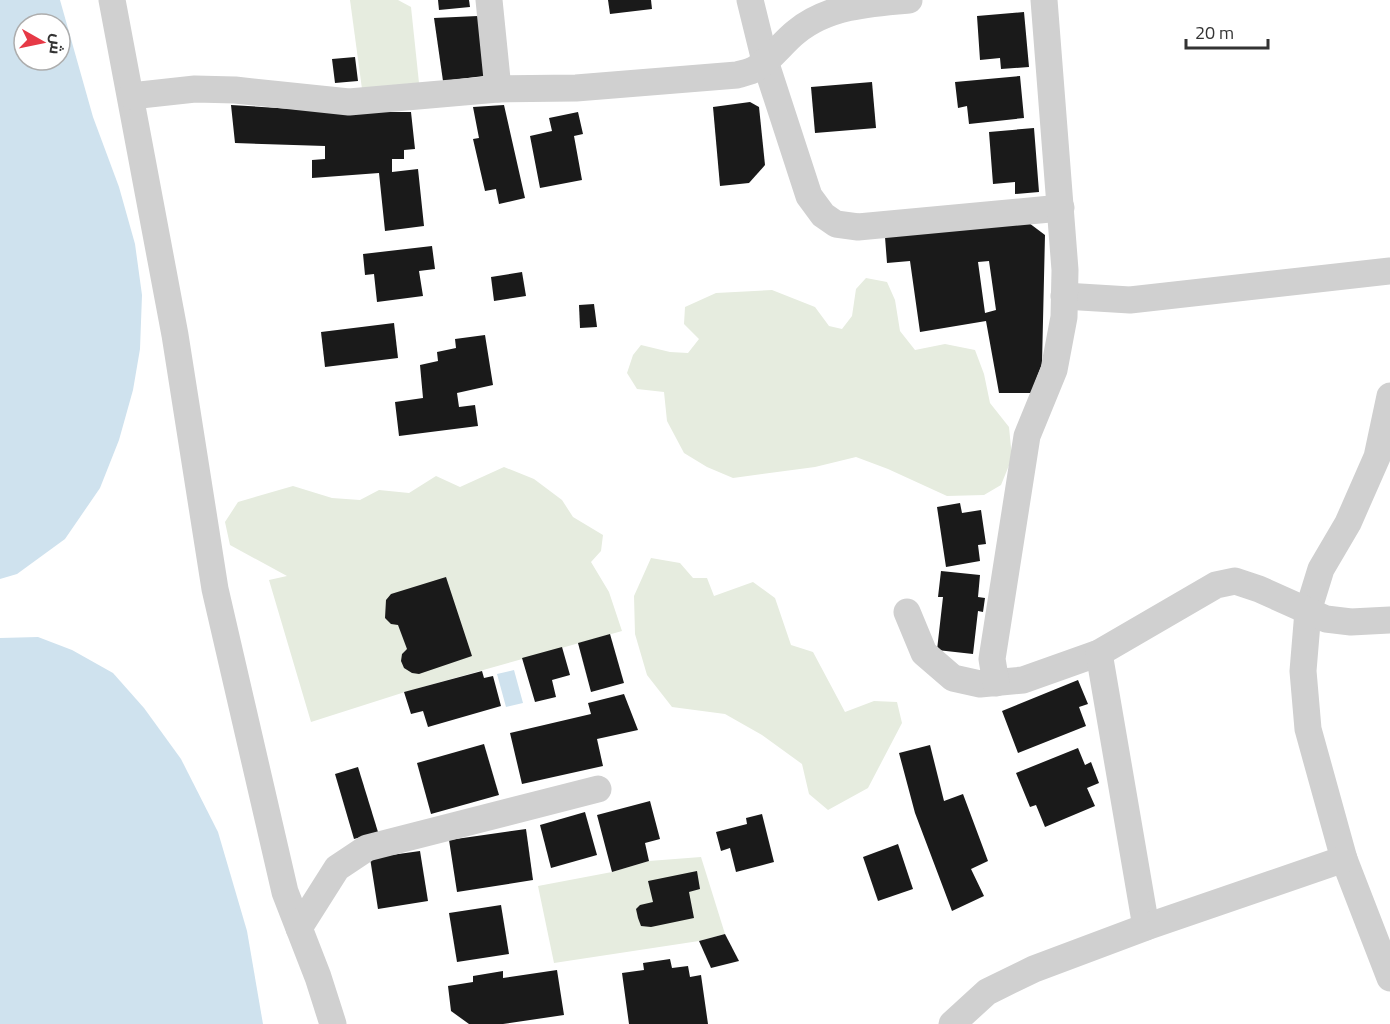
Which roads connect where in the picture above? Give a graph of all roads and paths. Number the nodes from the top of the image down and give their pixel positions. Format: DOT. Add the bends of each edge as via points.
graph roads {
  1 [pos="112,0"];
  2 [pos="489,0"];
  3 [pos="750,0"];
  4 [pos="909,0"];
  5 [pos="1044,0"];
  6 [pos="765,62"];
  7 [pos="498,88"];
  8 [pos="130,96"];
  9 [pos="1061,208"];
  10 [pos="1390,271"];
  11 [pos="1064,296"];
  12 [pos="1390,396"];
  13 [pos="1308,611"];
  14 [pos="906,612"];
  15 [pos="1390,620"];
  16 [pos="1099,653"];
  17 [pos="996,683"];
  18 [pos="598,789"];
  19 [pos="1344,859"];
  20 [pos="1146,927"];
  21 [pos="299,928"];
  22 [pos="1388,964"];
  23 [pos="333,1024"];
  24 [pos="951,1024"];
  1 -- 8 [label="street"];
  2 -- 7 [label="street"];
  3 -- 6 [label="street"];
  4 -- 6 [label="street" via="870,3 816,19 796,31"];
  5 -- 9 [label="street"];
  6 -- 7 [label="street" via="737,75 576,88"];
  6 -- 9 [label="street" via="809,195 823,215 836,224 858,227"];
  7 -- 8 [label="street" via="349,102 235,90 195,89"];
  8 -- 21 [label="street" via="175,335 215,589 285,892"];
  9 -- 11 [label="street"];
  10 -- 11 [label="street" via="1130,300"];
  11 -- 17 [label="street" via="1054,370 1027,436 992,659"];
  12 -- 13 [label="street" via="1377,457 1348,523 1321,569"];
  13 -- 15 [label="street" via="1326,620"];
  13 -- 16 [label="street" via="1235,581 1216,585"];
  13 -- 19 [label="street" via="1303,671 1308,729"];
  14 -- 17 [label="street" via="924,652 953,678"];
  16 -- 17 [label="street" via="1023,680"];
  16 -- 20 [label="street"];
  18 -- 21 [label="street" via="367,848 337,868"];
  19 -- 20 [label="street"];
  19 -- 22 [label="street"];
  20 -- 24 [label="street" via="1024,973 987,992"];
  21 -- 23 [label="street"];
}
